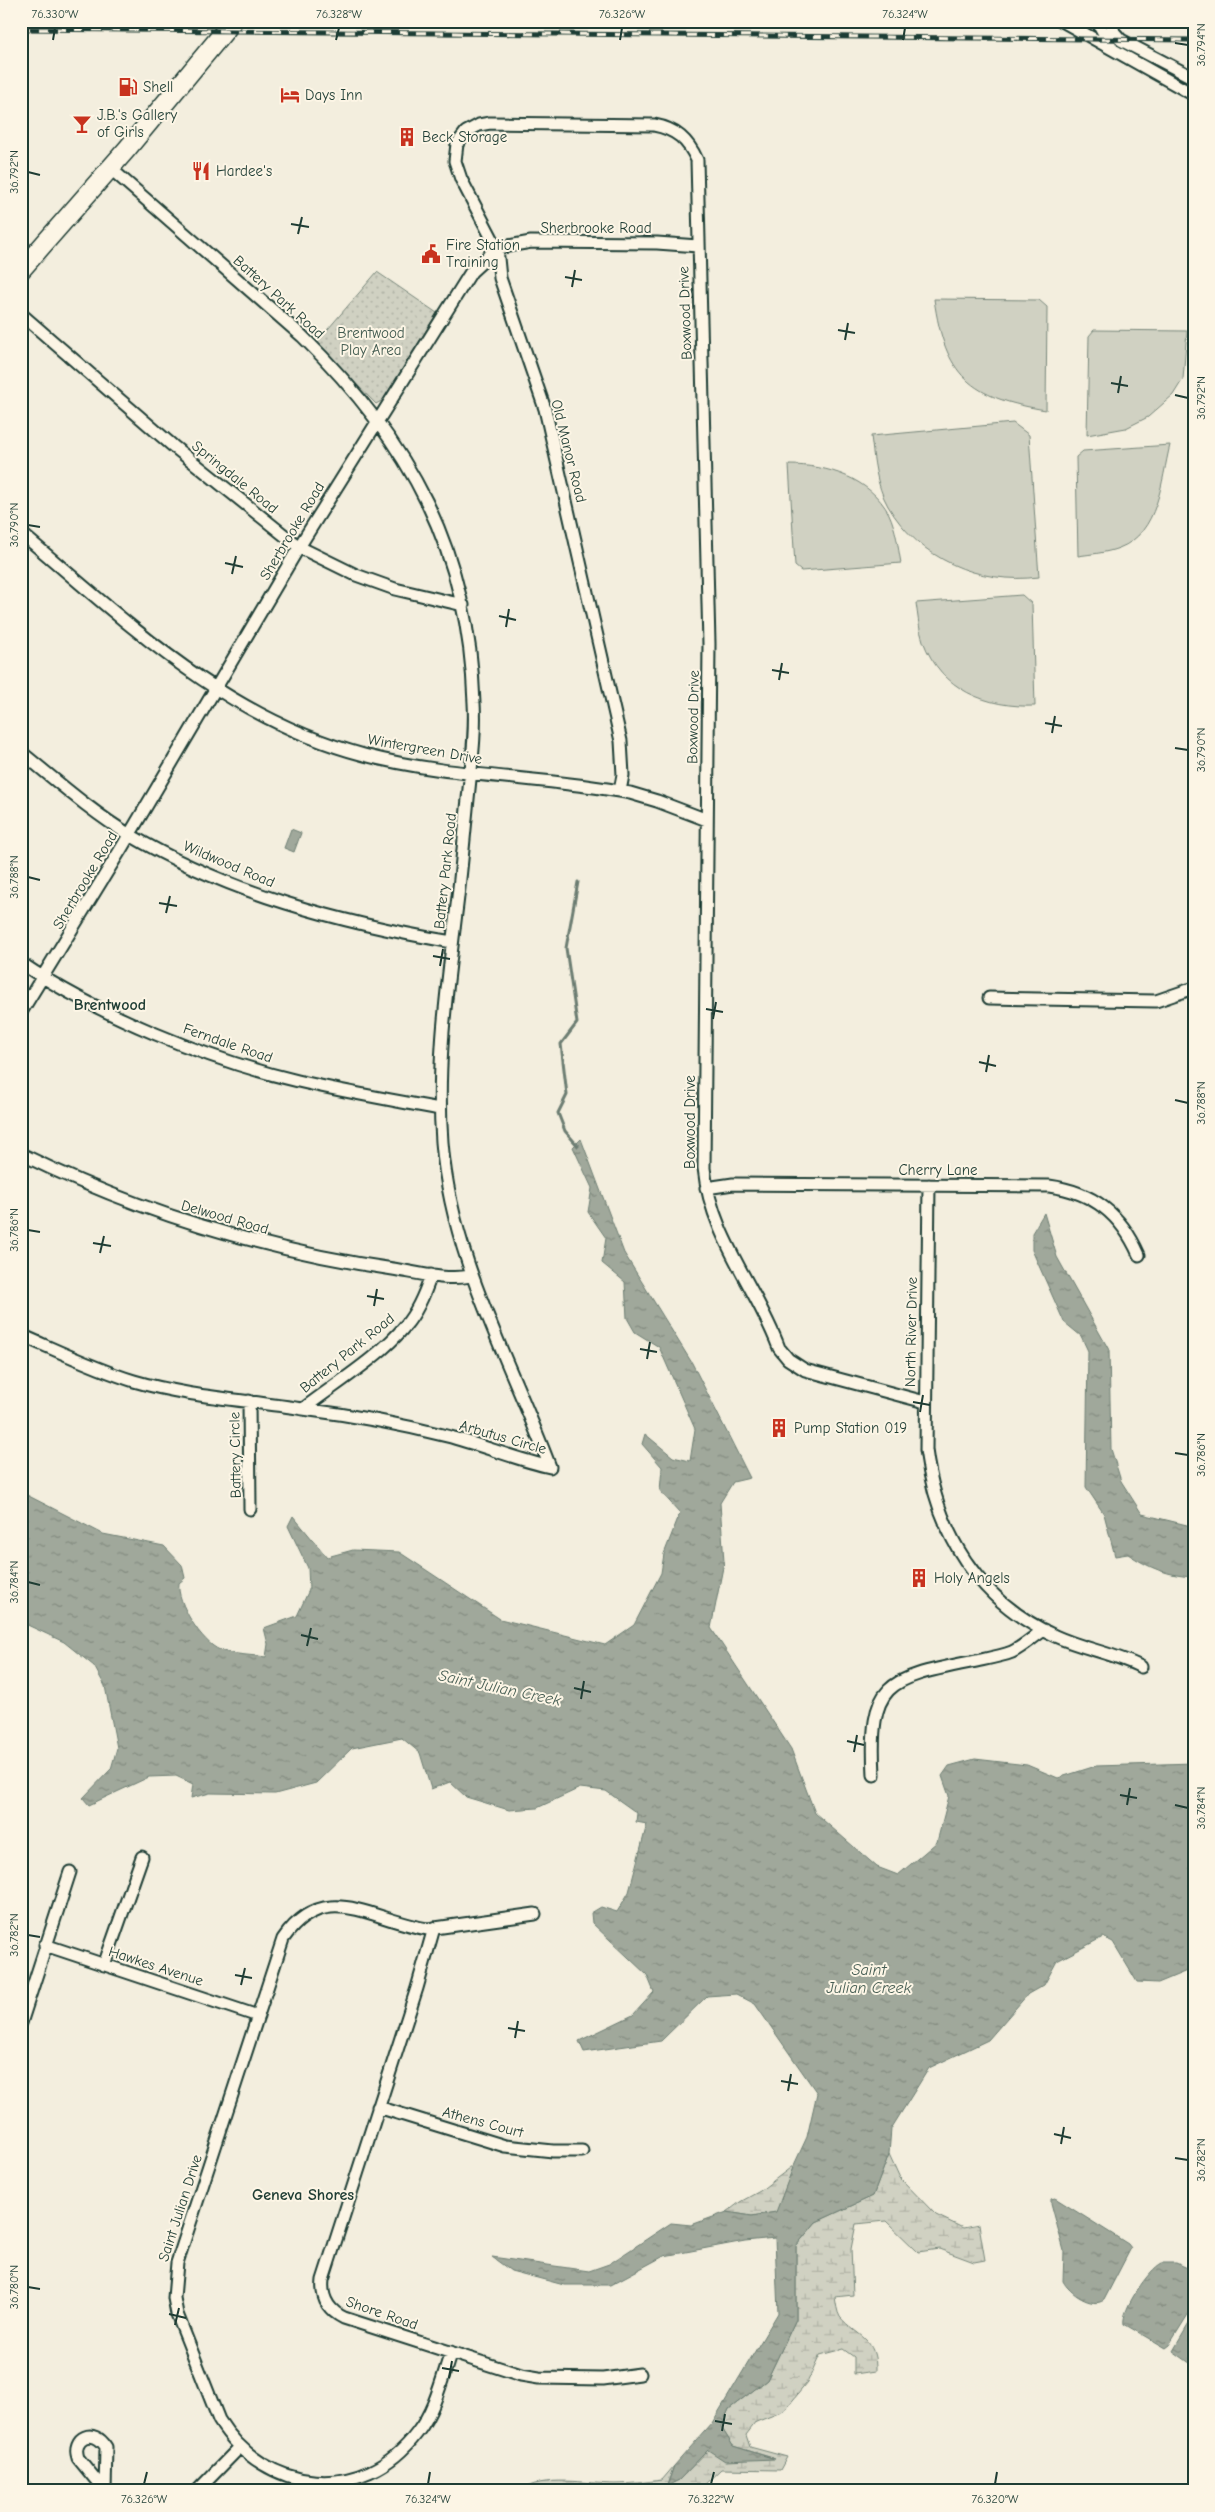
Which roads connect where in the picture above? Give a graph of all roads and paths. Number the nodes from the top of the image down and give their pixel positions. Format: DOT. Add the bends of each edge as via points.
graph roads {
  1 [pos="1062,21"];
  2 [pos="1097,21"];
  3 [pos="1111,21"];
  4 [pos="229,26"];
  5 [pos="1114,50"];
  6 [pos="1194,78"];
  7 [pos="1194,95"];
  8 [pos="466,132"];
  9 [pos="110,168"];
  10 [pos="698,246"];
  11 [pos="497,248"];
  12 [pos="21,270"];
  13 [pos="21,314"];
  14 [pos="378,419"];
  15 [pos="21,532"];
  16 [pos="299,547"];
  17 [pos="463,605"];
  18 [pos="215,689"];
  19 [pos="21,752"];
  20 [pos="471,774"];
  21 [pos="620,791"];
  22 [pos="707,820"];
  23 [pos="129,834"];
  24 [pos="452,942"];
  25 [pos="21,963"];
  26 [pos="44,976"];
  27 [pos="1194,988"];
  28 [pos="989,998"];
  29 [pos="21,1012"];
  30 [pos="440,1109"];
  31 [pos="21,1154"];
  32 [pos="928,1185"];
  33 [pos="706,1188"];
  34 [pos="1139,1255"];
  35 [pos="432,1275"];
  36 [pos="472,1276"];
  37 [pos="21,1335"];
  38 [pos="249,1400"];
  39 [pos="925,1402"];
  40 [pos="302,1409"];
  41 [pos="250,1508"];
  42 [pos="1044,1630"];
  43 [pos="1141,1667"];
  44 [pos="874,1774"];
  45 [pos="142,1857"];
  46 [pos="70,1872"];
  47 [pos="535,1914"];
  48 [pos="434,1928"];
  49 [pos="45,1945"];
  50 [pos="104,1965"];
  51 [pos="258,2016"];
  52 [pos="21,2024"];
  53 [pos="378,2107"];
  54 [pos="582,2151"];
  55 [pos="451,2352"];
  56 [pos="640,2374"];
  57 [pos="239,2448"];
  58 [pos="197,2491"];
  1 -- 5 [label="street"];
  2 -- 5 [label="street"];
  3 -- 6 [label="street" via="1121,40"];
  4 -- 9 [label="main road"];
  5 -- 7 [label="street"];
  8 -- 10 [label="street, Boxwood Drive" via="490,123 654,124 667,127 685,140 697,160"];
  8 -- 11 [label="street, Old Manor Road" via="457,144 455,162"];
  9 -- 12 [label="main road"];
  9 -- 14 [label="street, Battery Park Road" via="302,336"];
  10 -- 11 [label="street, Sherbrooke Road" via="531,242"];
  10 -- 22 [label="street, Boxwood Drive" via="709,644"];
  11 -- 14 [label="street, Sherbrooke Road" via="471,272"];
  11 -- 21 [label="street, Old Manor Road" via="500,278 551,430 621,741"];
  13 -- 16 [label="street, Springdale Road" via="173,446"];
  14 -- 16 [label="street, Sherbrooke Road"];
  14 -- 17 [label="street, Battery Park Road" via="407,464 437,523"];
  15 -- 18 [label="street, Wintergreen Drive" via="157,648"];
  16 -- 17 [label="street, Springdale Road" via="356,575 395,589"];
  16 -- 18 [label="street, Sherbrooke Road"];
  17 -- 20 [label="street, Battery Park Road" via="474,704"];
  18 -- 20 [label="street, Wintergreen Drive" via="261,714 330,744 364,755"];
  18 -- 23 [label="street, Sherbrooke Road"];
  19 -- 23 [label="street, Wildwood Road"];
  20 -- 21 [label="street, Wintergreen Drive"];
  20 -- 24 [label="street, Battery Park Road"];
  21 -- 22 [label="street, Wintergreen Drive"];
  22 -- 33 [label="street, Boxwood Drive"];
  23 -- 24 [label="street, Wildwood Road" via="216,878 274,899 357,923"];
  23 -- 26 [label="street, Sherbrooke Road"];
  24 -- 30 [label="street, Battery Park Road" via="444,1004"];
  25 -- 26 [label="street, Ferndale Road"];
  26 -- 29 [label="street, Sherbrooke Road"];
  26 -- 30 [label="street, Ferndale Road" via="115,1014 182,1044 250,1068 298,1081"];
  27 -- 28 [label="street" via="1156,1001"];
  30 -- 36 [label="street, Battery Park Road" via="453,1217"];
  31 -- 35 [label="street, Delwood Road" via="111,1195 226,1234 362,1264"];
  32 -- 33 [label="street, Cherry Lane" via="733,1184"];
  32 -- 34 [label="street, Cherry Lane" via="1049,1186 1079,1192 1118,1218"];
  32 -- 39 [label="street, North River Drive"];
  33 -- 39 [label="street, Boxwood Drive" via="722,1235 779,1348 788,1358 805,1370"];
  35 -- 36 [label="street"];
  35 -- 40 [label="street, Battery Park Road" via="415,1313 404,1328"];
  36 -- 40 [label="street, Arbutus Circle" via="550,1467 447,1436"];
  37 -- 38 [label="street, Battery Park Road" via="132,1380 173,1390"];
  38 -- 40 [label="street, Battery Park Road"];
  38 -- 41 [label="street, Battery Circle"];
  39 -- 42 [label="street, North River Drive" via="929,1472 949,1534 978,1578 1007,1605"];
  42 -- 43 [label="street, North River Drive"];
  42 -- 44 [label="street" via="1011,1652 914,1674 892,1686 884,1696 873,1726"];
  45 -- 50 [label="street"];
  46 -- 49 [label="street"];
  47 -- 48 [label="street, Saint Julian Drive"];
  48 -- 51 [label="street, Saint Julian Drive" via="412,1926 341,1906 330,1906 307,1914 291,1927 283,1939"];
  48 -- 53 [label="street, Shore Road"];
  49 -- 50 [label="street, Hawkes Avenue"];
  49 -- 52 [label="street"];
  50 -- 51 [label="street, Hawkes Avenue"];
  51 -- 57 [label="street, Saint Julian Drive" via="174,2279 177,2314 196,2366 219,2420"];
  53 -- 54 [label="street, Athens Court" via="505,2146"];
  53 -- 55 [label="street, Shore Road" via="323,2280 323,2297 332,2310 344,2318"];
  55 -- 56 [label="street, Shore Road" via="540,2378 602,2380"];
  55 -- 57 [label="street, Saint Julian Drive" via="429,2414 418,2432 395,2456 363,2475 338,2481 301,2480 256,2462"];
  57 -- 58 [label="street"];
}
